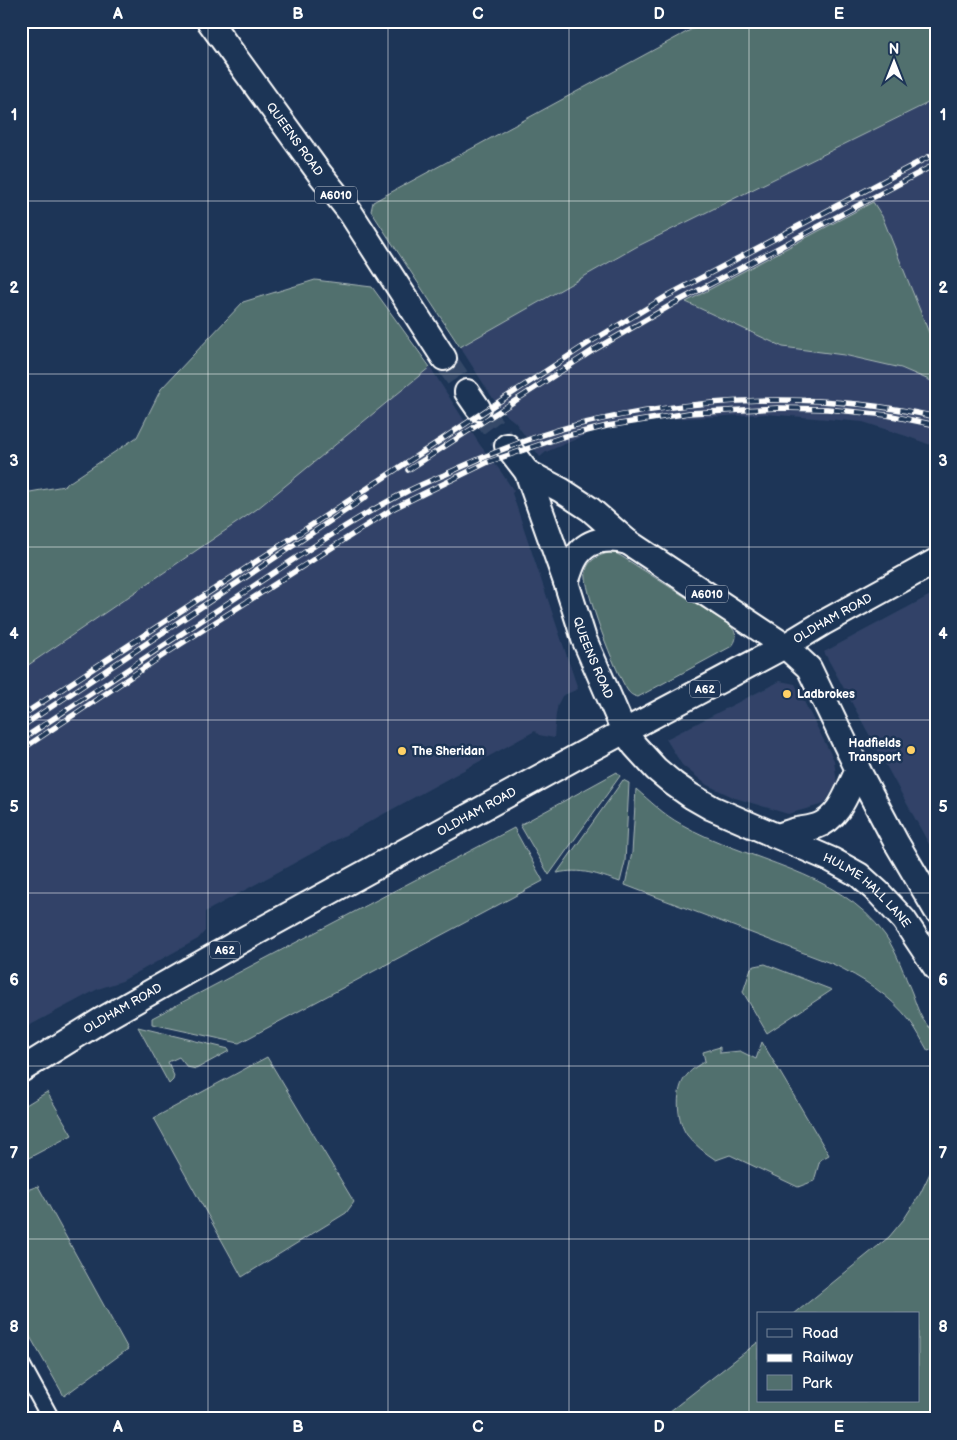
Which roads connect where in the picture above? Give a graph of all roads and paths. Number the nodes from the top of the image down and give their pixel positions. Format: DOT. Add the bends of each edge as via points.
graph roads {
  1 [pos="209,21"];
  2 [pos="444,358"];
  3 [pos="507,446"];
  4 [pos="527,472"];
  5 [pos="628,542"];
  6 [pos="936,561"];
  7 [pos="566,582"];
  8 [pos="785,646"];
  9 [pos="624,732"];
  10 [pos="858,770"];
  11 [pos="778,836"];
  12 [pos="936,910"];
  13 [pos="936,968"];
  14 [pos="21,1070"];
  15 [pos="21,1364"];
  16 [pos="51,1419"];
  1 -- 2 [label="highway, QUEENS ROAD / A6010" via="350,212"];
  3 -- 4 [label="highway, QUEENS ROAD / A6010"];
  4 -- 5 [label="highway, QUEENS ROAD / A6010" via="590,510"];
  4 -- 7 [label="highway, QUEENS ROAD / A6010"];
  5 -- 7 [label="highway, QUEENS ROAD / A6010" via="595,541 575,559"];
  5 -- 8 [label="highway, QUEENS ROAD / A6010"];
  6 -- 8 [label="highway, OLDHAM ROAD / A62"];
  7 -- 9 [label="highway, QUEENS ROAD / A6010" via="584,639"];
  8 -- 9 [label="highway, OLDHAM ROAD / A62"];
  8 -- 10 [label="highway, A6010" via="809,668"];
  9 -- 11 [label="highway, HULME HALL LANE / A6010" via="656,769 691,796"];
  9 -- 14 [label="highway, OLDHAM ROAD / A62" via="237,943"];
  10 -- 11 [label="highway" via="842,805 829,819 818,826"];
  10 -- 12 [label="highway, A6010"];
  11 -- 13 [label="highway, HULME HALL LANE / A6010" via="859,875 904,920"];
  15 -- 16 [label="street"];
}
